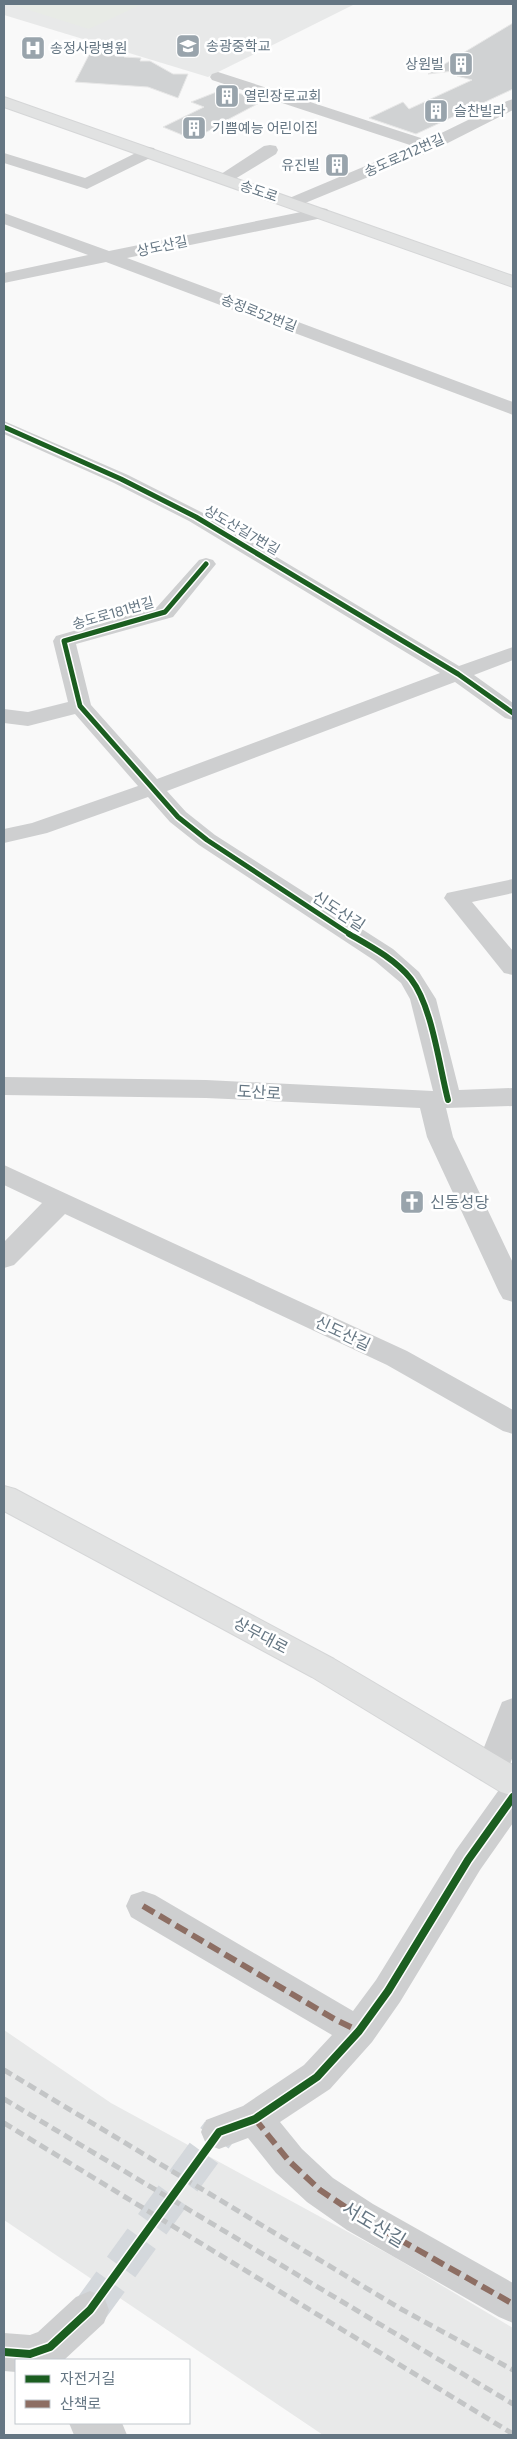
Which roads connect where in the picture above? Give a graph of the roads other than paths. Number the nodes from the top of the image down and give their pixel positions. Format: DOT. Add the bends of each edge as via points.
graph roads {
  1 [pos="218,77"];
  2 [pos="4,102"];
  3 [pos="510,109"];
  4 [pos="428,146"];
  5 [pos="270,150"];
  6 [pos="148,152"];
  7 [pos="4,158"];
  8 [pos="43,171"];
  9 [pos="224,178"];
  10 [pos="26,180"];
  11 [pos="293,203"];
  12 [pos="321,213"];
  13 [pos="4,218"];
  14 [pos="109,257"];
  15 [pos="4,278"];
  16 [pos="513,282"];
  17 [pos="513,408"];
  18 [pos="4,427"];
  19 [pos="206,564"];
  20 [pos="513,653"];
  21 [pos="458,674"];
  22 [pos="80,706"];
  23 [pos="513,712"];
  24 [pos="4,716"];
  25 [pos="153,788"];
  26 [pos="4,836"];
  27 [pos="513,886"];
  28 [pos="513,967"];
  29 [pos="4,1086"];
  30 [pos="513,1096"];
  31 [pos="439,1100"];
  32 [pos="4,1174"];
  33 [pos="61,1201"];
  34 [pos="4,1258"];
  35 [pos="513,1292"];
  36 [pos="513,1423"];
  37 [pos="4,1498"];
  38 [pos="513,1711"];
  39 [pos="503,1776"];
  40 [pos="513,1797"];
  41 [pos="143,1906"];
  42 [pos="359,2030"];
  43 [pos="255,2119"];
  44 [pos="220,2132"];
  45 [pos="513,2304"];
  46 [pos="90,2310"];
  47 [pos="4,2352"];
  48 [pos="4,2365"];
  49 [pos="15,2373"];
  50 [pos="90,2424"];
  51 [pos="107,2435"];
  1 -- 4 [label="street"];
  2 -- 6 [label="main road, 송도로"];
  3 -- 4 [label="street, 송도로212번길"];
  4 -- 11 [label="street, 송도로212번길"];
  5 -- 9 [label="street"];
  6 -- 8 [label="street" via="86,184"];
  6 -- 9 [label="main road, 송도로"];
  7 -- 8 [label="street"];
  8 -- 10 [label="street"];
  9 -- 11 [label="main road, 송도로"];
  11 -- 12 [label="main road, 송도로"];
  12 -- 14 [label="street, 상도산길"];
  12 -- 16 [label="main road, 송도로"];
  13 -- 14 [label="street, 송정로52번길"];
  14 -- 15 [label="street, 상도산길"];
  14 -- 17 [label="street, 송정로52번길"];
  18 -- 21 [label="street, 상도산길7번길" via="196,517"];
  19 -- 22 [label="street, 송도로181번길" via="165,612 64,641"];
  20 -- 21 [label="street"];
  21 -- 23 [label="street, 상도산길7번길"];
  21 -- 25 [label="street"];
  22 -- 24 [label="street" via="28,719"];
  22 -- 25 [label="street, 송도로181번길"];
  25 -- 26 [label="street" via="39,828"];
  25 -- 31 [label="street, 신도산길" via="178,817 207,840 384,955 410,978 423,1000"];
  27 -- 28 [label="street" via="456,898"];
  29 -- 31 [label="street, 도산로" via="206,1089"];
  30 -- 31 [label="street, 도산로"];
  31 -- 35 [label="street, 신도산길" via="440,1137"];
  32 -- 33 [label="street"];
  33 -- 34 [label="street"];
  33 -- 36 [label="street, 신도산길" via="397,1358"];
  37 -- 39 [label="main road, 상무대로" via="323,1668"];
  38 -- 39 [label="street"];
  40 -- 42 [label="street" via="468,1860 388,1992"];
  41 -- 42 [label="street" via="336,2020"];
  42 -- 43 [label="street" via="317,2077"];
  43 -- 44 [label="street"];
  43 -- 45 [label="street, 서도산길" via="289,2161 320,2190 360,2217"];
  46 -- 47 [label="street" via="50,2347 30,2354"];
  48 -- 49 [label="street"];
  50 -- 51 [label="street"];
}
